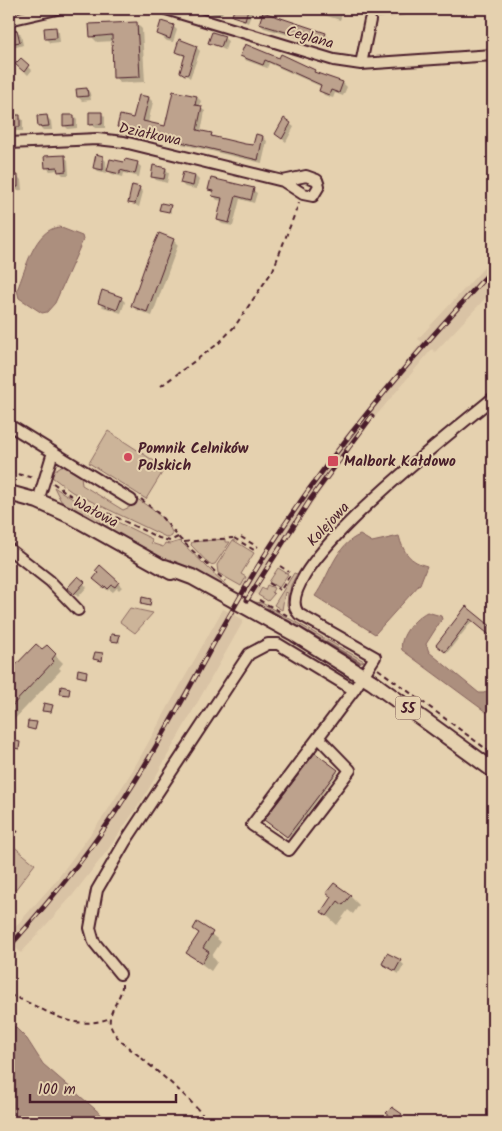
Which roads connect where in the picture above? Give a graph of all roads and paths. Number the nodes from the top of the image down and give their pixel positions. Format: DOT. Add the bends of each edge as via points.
graph roads {
  1 [pos="58,9"];
  2 [pos="166,9"];
  3 [pos="13,16"];
  4 [pos="370,20"];
  5 [pos="493,55"];
  6 [pos="361,64"];
  7 [pos="9,142"];
  8 [pos="283,182"];
  9 [pos="303,194"];
  10 [pos="162,386"];
  11 [pos="493,398"];
  12 [pos="9,425"];
  13 [pos="53,452"];
  14 [pos="9,472"];
  15 [pos="36,478"];
  16 [pos="54,484"];
  17 [pos="9,493"];
  18 [pos="131,500"];
  19 [pos="38,501"];
  20 [pos="241,537"];
  21 [pos="183,542"];
  22 [pos="258,547"];
  23 [pos="9,549"];
  24 [pos="254,550"];
  25 [pos="280,566"];
  26 [pos="226,582"];
  27 [pos="269,583"];
  28 [pos="256,599"];
  29 [pos="262,601"];
  30 [pos="78,610"];
  31 [pos="363,676"];
  32 [pos="354,690"];
  33 [pos="319,738"];
  34 [pos="493,770"];
  35 [pos="9,826"];
  36 [pos="9,838"];
  37 [pos="120,974"];
  38 [pos="123,986"];
  39 [pos="9,995"];
  40 [pos="110,1018"];
  41 [pos="208,1122"];
  1 -- 3 [label="street"];
  2 -- 6 [label="street, Ceglana" via="322,57"];
  4 -- 6 [label="street"];
  5 -- 6 [label="street, Ceglana"];
  7 -- 8 [label="street, Działkowa" via="97,139 124,142"];
  8 -- 9 [label="street, Działkowa"];
  8 -- 9 [label="street, Działkowa" via="306,176 317,180 319,186 313,196"];
  9 -- 10 [label="path" via="273,270 235,326"];
  11 -- 31 [label="street, Kolejowa" via="332,538 296,588 294,605 299,614 375,657"];
  12 -- 13 [label="street"];
  13 -- 18 [label="street"];
  13 -- 19 [label="street"];
  14 -- 15 [label="path"];
  16 -- 21 [label="path" via="159,538 170,541 178,536"];
  17 -- 19 [label="main road, Wałowa / 55"];
  19 -- 31 [label="main road, Wałowa / 55" via="165,567 192,577"];
  20 -- 22 [label="path"];
  21 -- 24 [label="path" via="234,538"];
  21 -- 26 [label="path"];
  23 -- 30 [label="street" via="50,581"];
  25 -- 27 [label="path" via="290,573 281,589"];
  28 -- 29 [label="path"];
  31 -- 32 [label="street"];
  31 -- 34 [label="main road, 55"];
  32 -- 33 [label="street"];
  32 -- 37 [label="street" via="278,644 268,644 249,654 97,890 90,928 94,942"];
  33 -- 33 [label="street" via="252,826 289,850 350,770"];
  35 -- 36 [label="path" via="16,831"];
  38 -- 40 [label="path"];
  39 -- 40 [label="path" via="26,1000 62,1020 99,1022"];
  40 -- 41 [label="path" via="111,1028 125,1044 190,1101"];
}
